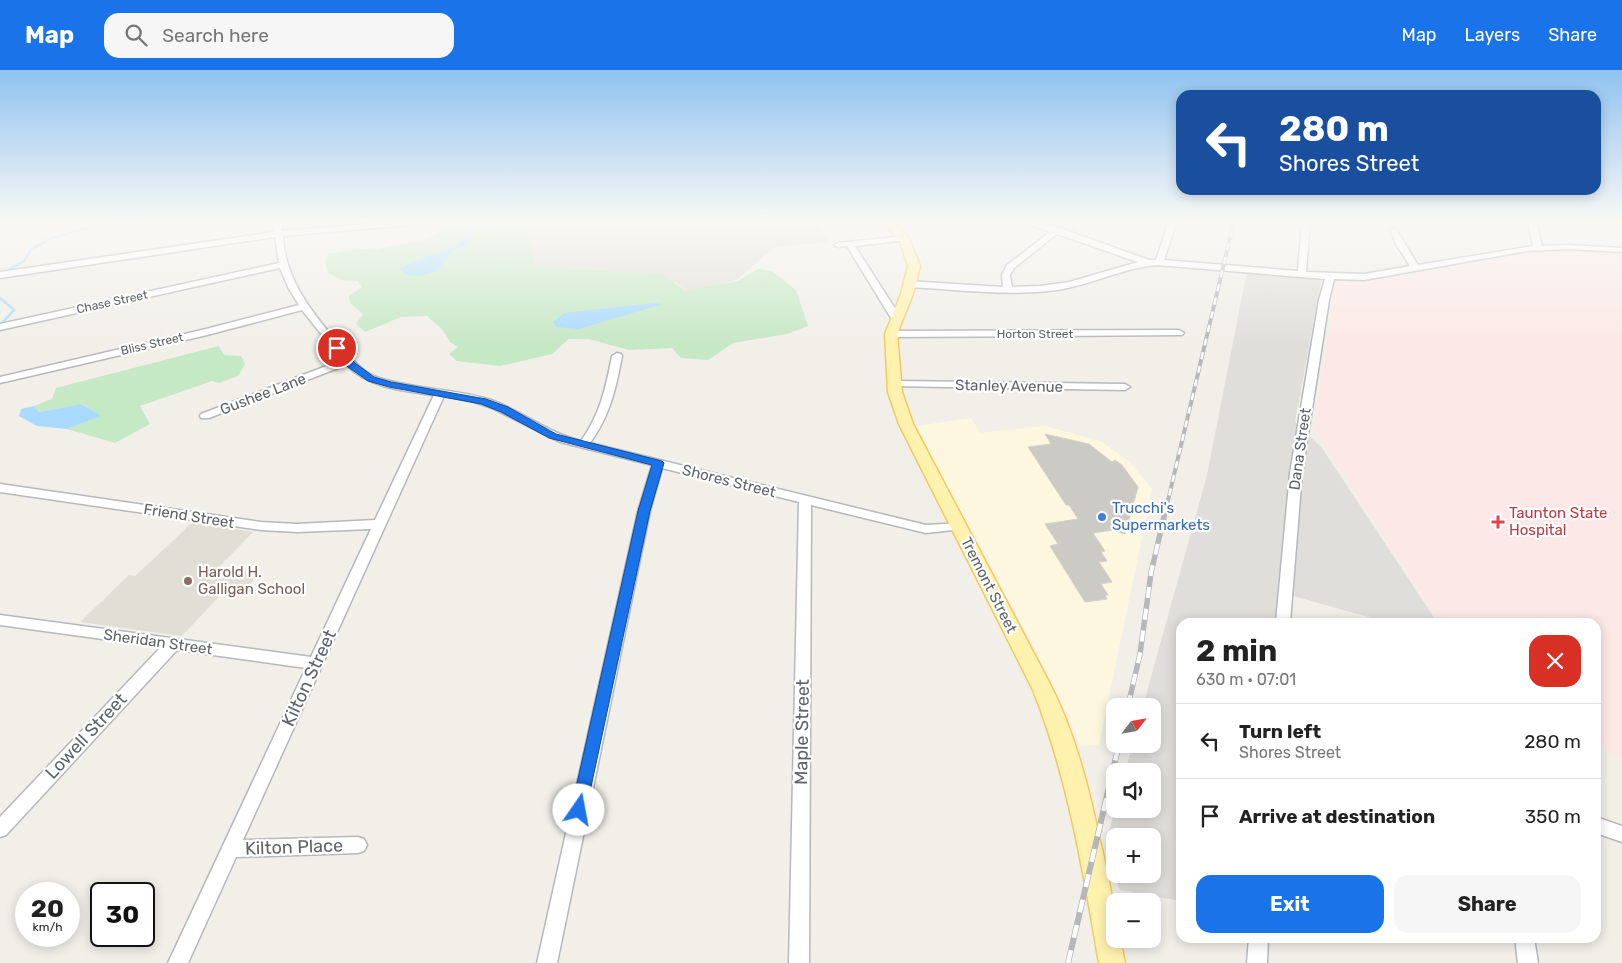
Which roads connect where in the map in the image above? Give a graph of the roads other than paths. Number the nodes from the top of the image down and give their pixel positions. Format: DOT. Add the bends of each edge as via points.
graph roads {
  1 [pos="84,263"];
  2 [pos="860,263"];
  3 [pos="913,263"];
  4 [pos="1015,263"];
  5 [pos="1144,263"];
  6 [pos="1167,263"];
  7 [pos="1303,263"];
  8 [pos="1412,263"];
  9 [pos="1449,263"];
  10 [pos="283,265"];
  11 [pos="1416,269"];
  12 [pos="1302,274"];
  13 [pos="0,275"];
  14 [pos="1330,276"];
  15 [pos="908,284"];
  16 [pos="1008,288"];
  17 [pos="302,307"];
  18 [pos="893,326"];
  19 [pos="0,327"];
  20 [pos="1179,333"];
  21 [pos="617,356"];
  22 [pos="348,361"];
  23 [pos="0,380"];
  24 [pos="894,384"];
  25 [pos="1125,387"];
  26 [pos="440,393"];
  27 [pos="205,416"];
  28 [pos="584,444"];
  29 [pos="658,463"];
  30 [pos="0,488"];
  31 [pos="805,501"];
  32 [pos="380,524"];
  33 [pos="958,526"];
  34 [pos="1283,618"];
  35 [pos="0,620"];
  36 [pos="173,644"];
  37 [pos="316,663"];
  38 [pos="1601,827"];
  39 [pos="0,828"];
  40 [pos="1622,834"];
  41 [pos="358,845"];
  42 [pos="231,849"];
  43 [pos="1259,943"];
  44 [pos="1526,943"];
  45 [pos="178,963"];
  46 [pos="547,963"];
  47 [pos="799,963"];
  48 [pos="1112,963"];
  49 [pos="1257,963"];
  50 [pos="1528,963"];
  1 -- 13 [label="street"];
  2 -- 18 [label="street"];
  3 -- 15 [label="main road, Tremont Street" via="914,271"];
  4 -- 16 [label="street" via="1006,275"];
  5 -- 16 [label="street" via="1063,286"];
  6 -- 12 [label="street"];
  7 -- 12 [label="street"];
  8 -- 11 [label="street"];
  9 -- 11 [label="street"];
  10 -- 17 [label="street, Shores Street"];
  10 -- 19 [label="street, Chase Street"];
  11 -- 14 [label="street" via="1364,277"];
  12 -- 14 [label="street"];
  14 -- 34 [label="street, Dana Street" via="1296,473"];
  15 -- 16 [label="street"];
  15 -- 18 [label="main road, Tremont Street"];
  17 -- 22 [label="street, Shores Street"];
  17 -- 23 [label="street, Bliss Street"];
  18 -- 20 [label="street, Horton Street"];
  18 -- 24 [label="main road, Tremont Street"];
  21 -- 28 [label="street" via="608,404"];
  22 -- 26 [label="street, Shores Street" via="375,380"];
  22 -- 27 [label="street, Gushee Lane"];
  24 -- 25 [label="street, Stanley Avenue"];
  24 -- 33 [label="main road, Tremont Street" via="906,424"];
  26 -- 28 [label="street, Shores Street" via="490,404 547,434"];
  26 -- 32 [label="street, Kilton Street"];
  28 -- 29 [label="street, Shores Street"];
  29 -- 31 [label="street, Shores Street"];
  29 -- 46 [label="street" via="644,511"];
  30 -- 32 [label="street, Friend Street" via="261,526 304,528"];
  31 -- 33 [label="street, Shores Street" via="926,529"];
  31 -- 47 [label="street, Maple Street"];
  32 -- 37 [label="street, Kilton Street"];
  33 -- 48 [label="main road, Tremont Street" via="1043,690 1063,737 1074,774"];
  35 -- 36 [label="street, Sheridan Street"];
  36 -- 37 [label="street, Sheridan Street"];
  36 -- 39 [label="street, Lowell Street"];
  37 -- 42 [label="street, Kilton Street"];
  38 -- 40 [label="street"];
  41 -- 42 [label="street, Kilton Place"];
  42 -- 45 [label="street, Kilton Street"];
  43 -- 49 [label="street"];
  44 -- 50 [label="street"];
}
